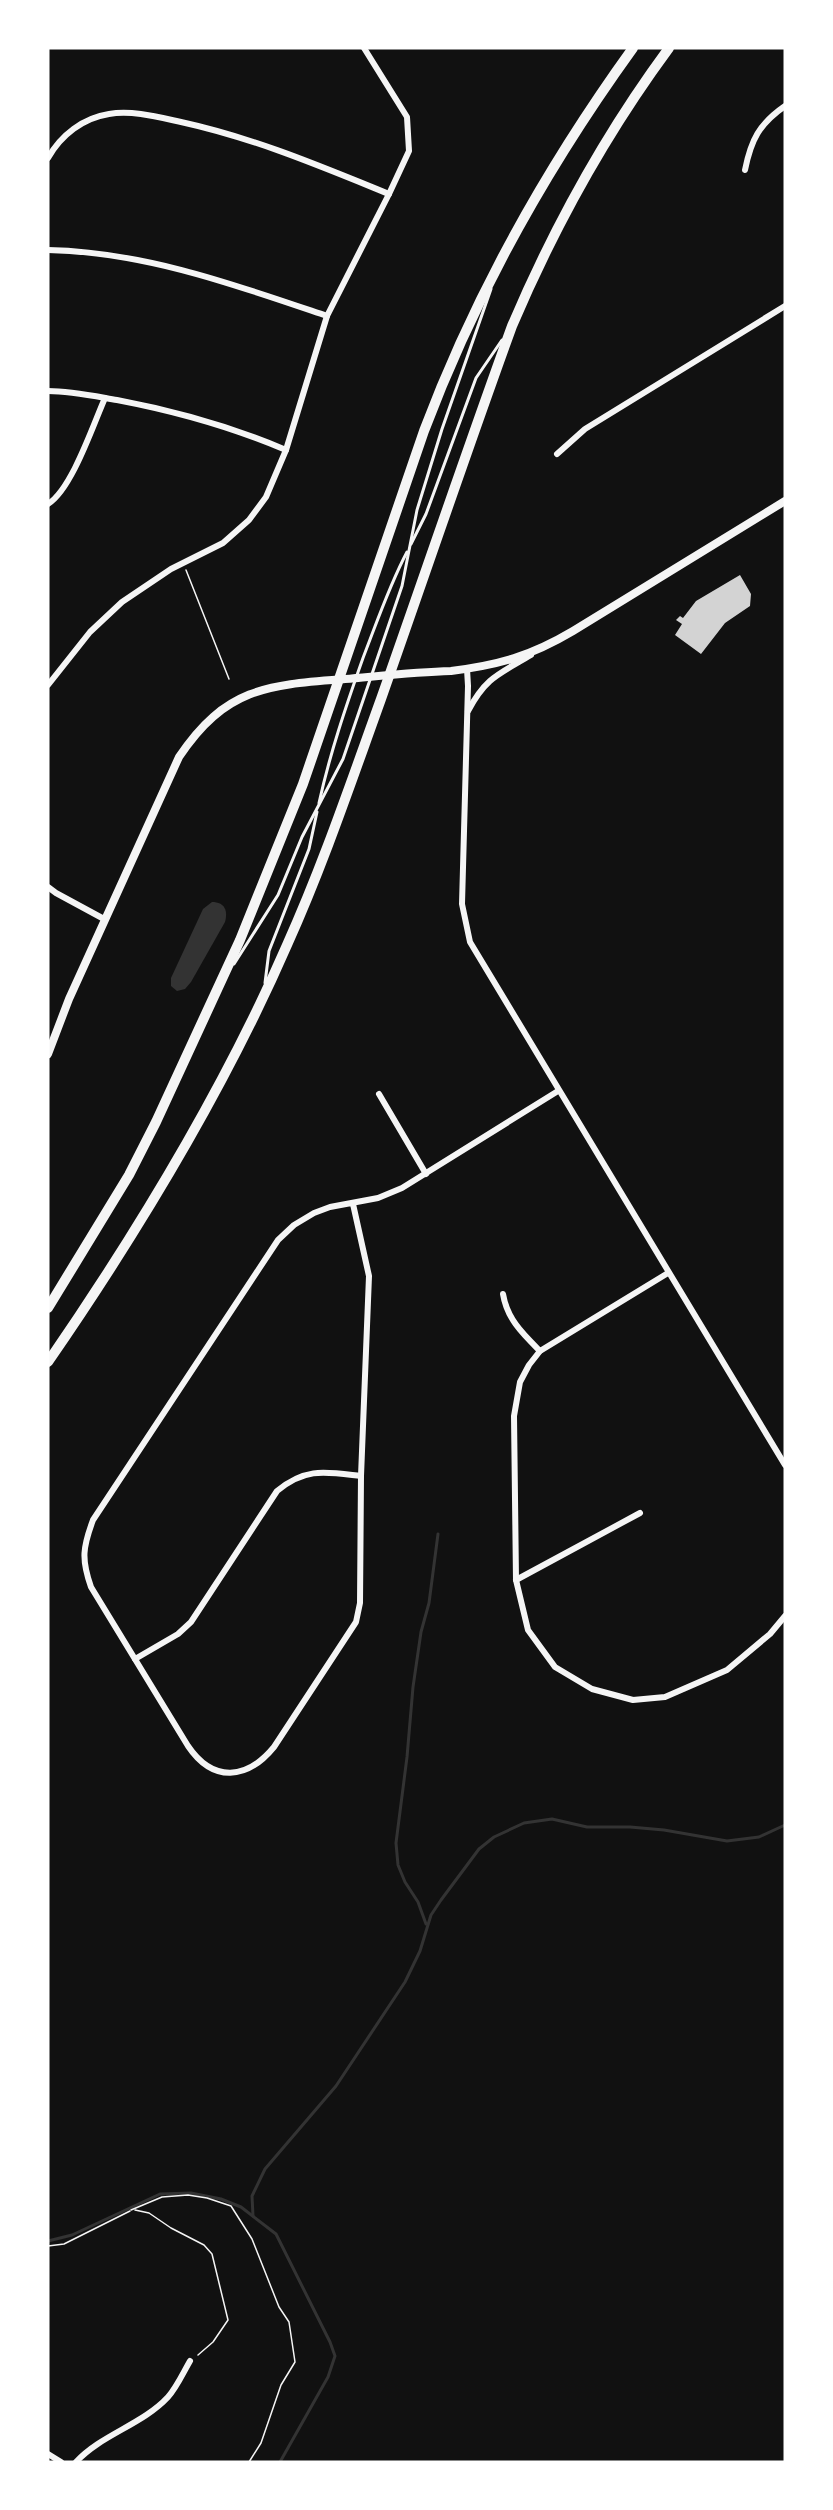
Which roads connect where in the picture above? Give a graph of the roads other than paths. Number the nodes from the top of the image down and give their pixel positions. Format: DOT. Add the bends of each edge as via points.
graph roads {
  1 [pos="364,48"];
  2 [pos="633,48"];
  3 [pos="669,48"];
  4 [pos="785,106"];
  5 [pos="48,158"];
  6 [pos="745,170"];
  7 [pos="389,194"];
  8 [pos="507,248"];
  9 [pos="48,250"];
  10 [pos="785,306"];
  11 [pos="327,316"];
  12 [pos="512,326"];
  13 [pos="48,391"];
  14 [pos="105,398"];
  15 [pos="286,450"];
  16 [pos="558,454"];
  17 [pos="785,501"];
  18 [pos="48,504"];
  19 [pos="409,548"];
  20 [pos="539,650"];
  21 [pos="467,669"];
  22 [pos="48,685"];
  23 [pos="468,712"];
  24 [pos="318,808"];
  25 [pos="48,887"];
  26 [pos="104,919"];
  27 [pos="219,988"];
  28 [pos="263,998"];
  29 [pos="48,1054"];
  30 [pos="558,1091"];
  31 [pos="379,1094"];
  32 [pos="426,1174"];
  33 [pos="354,1204"];
  34 [pos="668,1273"];
  35 [pos="503,1294"];
  36 [pos="48,1308"];
  37 [pos="540,1351"];
  38 [pos="48,1362"];
  39 [pos="785,1465"];
  40 [pos="361,1476"];
  41 [pos="640,1513"];
  42 [pos="516,1580"];
  43 [pos="785,1616"];
  44 [pos="135,1659"];
  45 [pos="190,2361"];
  46 [pos="48,2454"];
  47 [pos="61,2462"];
  48 [pos="76,2462"];
  1 -- 7 [label="street" via="407,117 409,151"];
  2 -- 8 [label="highway" via="555,161"];
  3 -- 12 [label="highway" via="616,122 585,175 541,256"];
  4 -- 6 [label="street" via="762,126 750,146"];
  5 -- 7 [label="street" via="79,125 101,115 134,113 249,139"];
  7 -- 11 [label="street"];
  8 -- 19 [label="lane" via="442,429"];
  8 -- 27 [label="highway" via="444,379 303,784"];
  9 -- 11 [label="street" via="101,253 156,263"];
  10 -- 16 [label="street" via="585,429"];
  11 -- 15 [label="street"];
  12 -- 19 [label="lane" via="477,378 426,514"];
  12 -- 28 [label="highway" via="331,840"];
  13 -- 14 [label="street"];
  14 -- 15 [label="street" via="173,412"];
  14 -- 18 [label="street" via="80,456 56,499"];
  15 -- 22 [label="street" via="266,497 249,520 223,543 137,590 90,632"];
  17 -- 20 [label="main road"];
  19 -- 24 [label="lane" via="402,586 370,682 343,759"];
  19 -- 24 [label="lane" via="390,583 346,706 328,759"];
  20 -- 21 [label="main road" via="500,664"];
  20 -- 23 [label="street" via="489,680"];
  21 -- 23 [label="street"];
  21 -- 26 [label="main road" via="276,685 223,709 198,730 179,757"];
  23 -- 30 [label="street" via="462,904 466,929 478,958"];
  24 -- 27 [label="lane" via="278,896"];
  24 -- 28 [label="lane" via="309,849 269,951"];
  25 -- 26 [label="street"];
  26 -- 29 [label="main road"];
  27 -- 36 [label="highway" via="129,1175"];
  28 -- 38 [label="highway" via="206,1113"];
  30 -- 32 [label="street"];
  30 -- 34 [label="street"];
  31 -- 32 [label="street"];
  32 -- 33 [label="street" via="378,1198"];
  33 -- 40 [label="street" via="369,1276"];
  33 -- 44 [label="street" via="314,1213 278,1240 93,1520 84,1544 83,1565 91,1587"];
  34 -- 37 [label="street"];
  34 -- 39 [label="street"];
  35 -- 37 [label="street" via="515,1324"];
  37 -- 42 [label="street" via="520,1382 514,1416"];
  40 -- 44 [label="street" via="321,1472 290,1480 277,1491 191,1622"];
  40 -- 44 [label="street" via="361,1581 356,1622 268,1755 251,1769 233,1773 212,1770 197,1760"];
  41 -- 42 [label="street"];
  42 -- 43 [label="street" via="528,1630 555,1667 592,1689 633,1700 665,1697 727,1670"];
  45 -- 48 [label="street" via="162,2403 99,2441"];
  46 -- 47 [label="street"];
}
